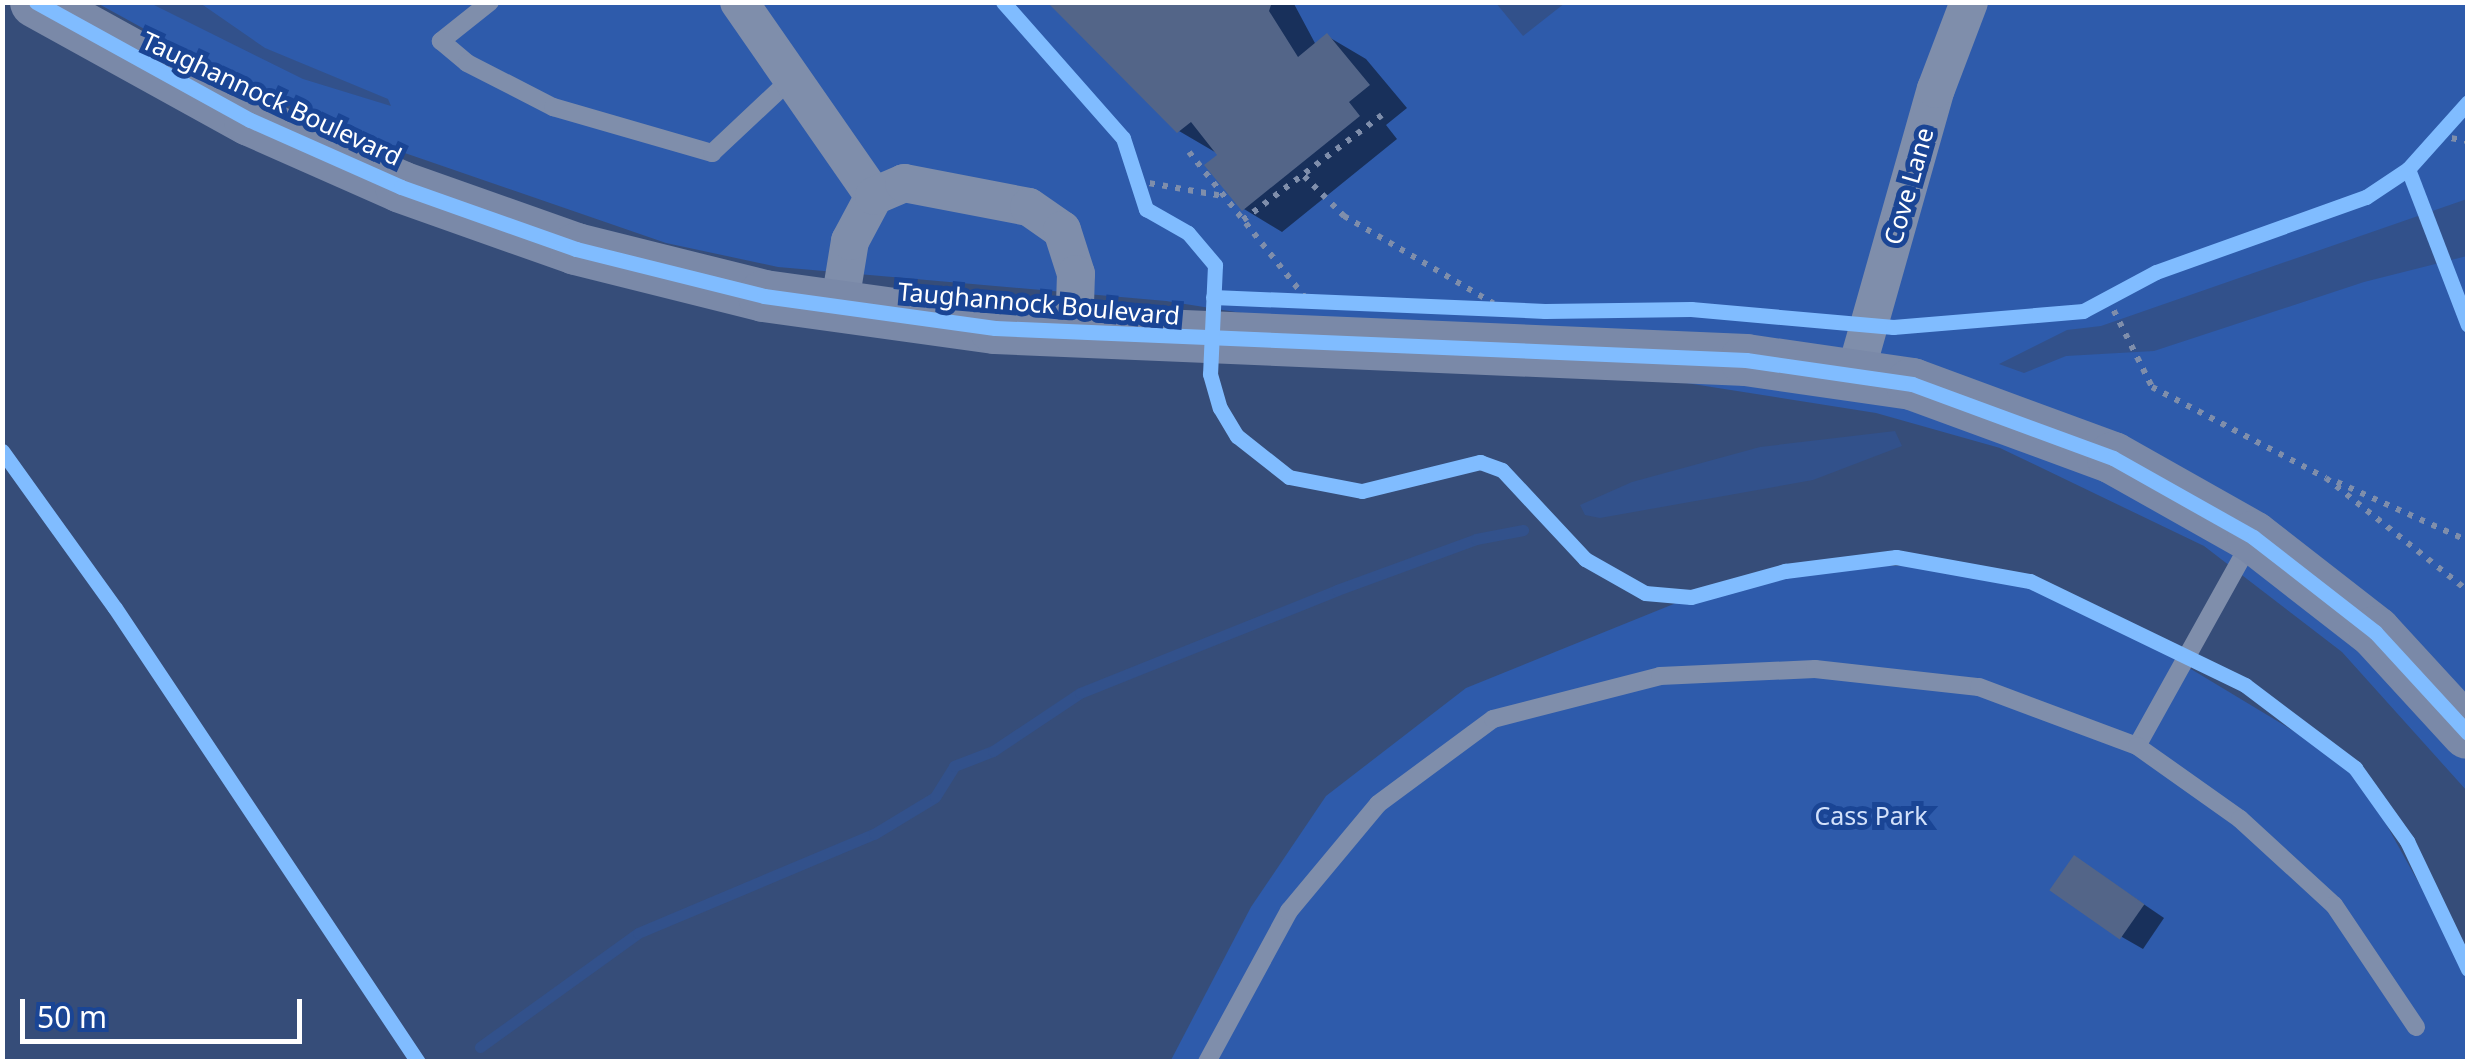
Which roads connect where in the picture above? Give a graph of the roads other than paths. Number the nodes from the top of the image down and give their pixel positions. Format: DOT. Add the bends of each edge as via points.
graph roads {
  1 [pos="36,2"];
  2 [pos="490,2"];
  3 [pos="739,2"];
  4 [pos="1969,2"];
  5 [pos="794,76"];
  6 [pos="874,196"];
  7 [pos="839,308"];
  8 [pos="1074,333"];
  9 [pos="1856,372"];
  10 [pos="2254,536"];
  11 [pos="2468,733"];
  12 [pos="2137,746"];
  13 [pos="2416,1028"];
  14 [pos="1206,1062"];
  1 -- 7 [label="main road, Taughannock Boulevard" via="250,120 418,193 684,279"];
  2 -- 5 [label="lane" via="441,41 468,63 552,107 712,153"];
  3 -- 5 [label="street"];
  4 -- 9 [label="street, Cove Lane" via="1936,89"];
  5 -- 6 [label="street"];
  6 -- 7 [label="street" via="850,241"];
  6 -- 8 [label="street" via="904,183 1040,215 1062,230 1076,274"];
  7 -- 8 [label="main road, Taughannock Boulevard"];
  8 -- 9 [label="main road, Taughannock Boulevard" via="1746,360"];
  9 -- 10 [label="main road, Taughannock Boulevard" via="2031,423 2156,480"];
  10 -- 11 [label="main road, Taughannock Boulevard" via="2375,632"];
  10 -- 12 [label="lane"];
  12 -- 13 [label="lane" via="2240,819 2334,905"];
  12 -- 14 [label="lane" via="1979,687 1816,669 1660,676 1493,718 1378,804 1289,911"];
}
